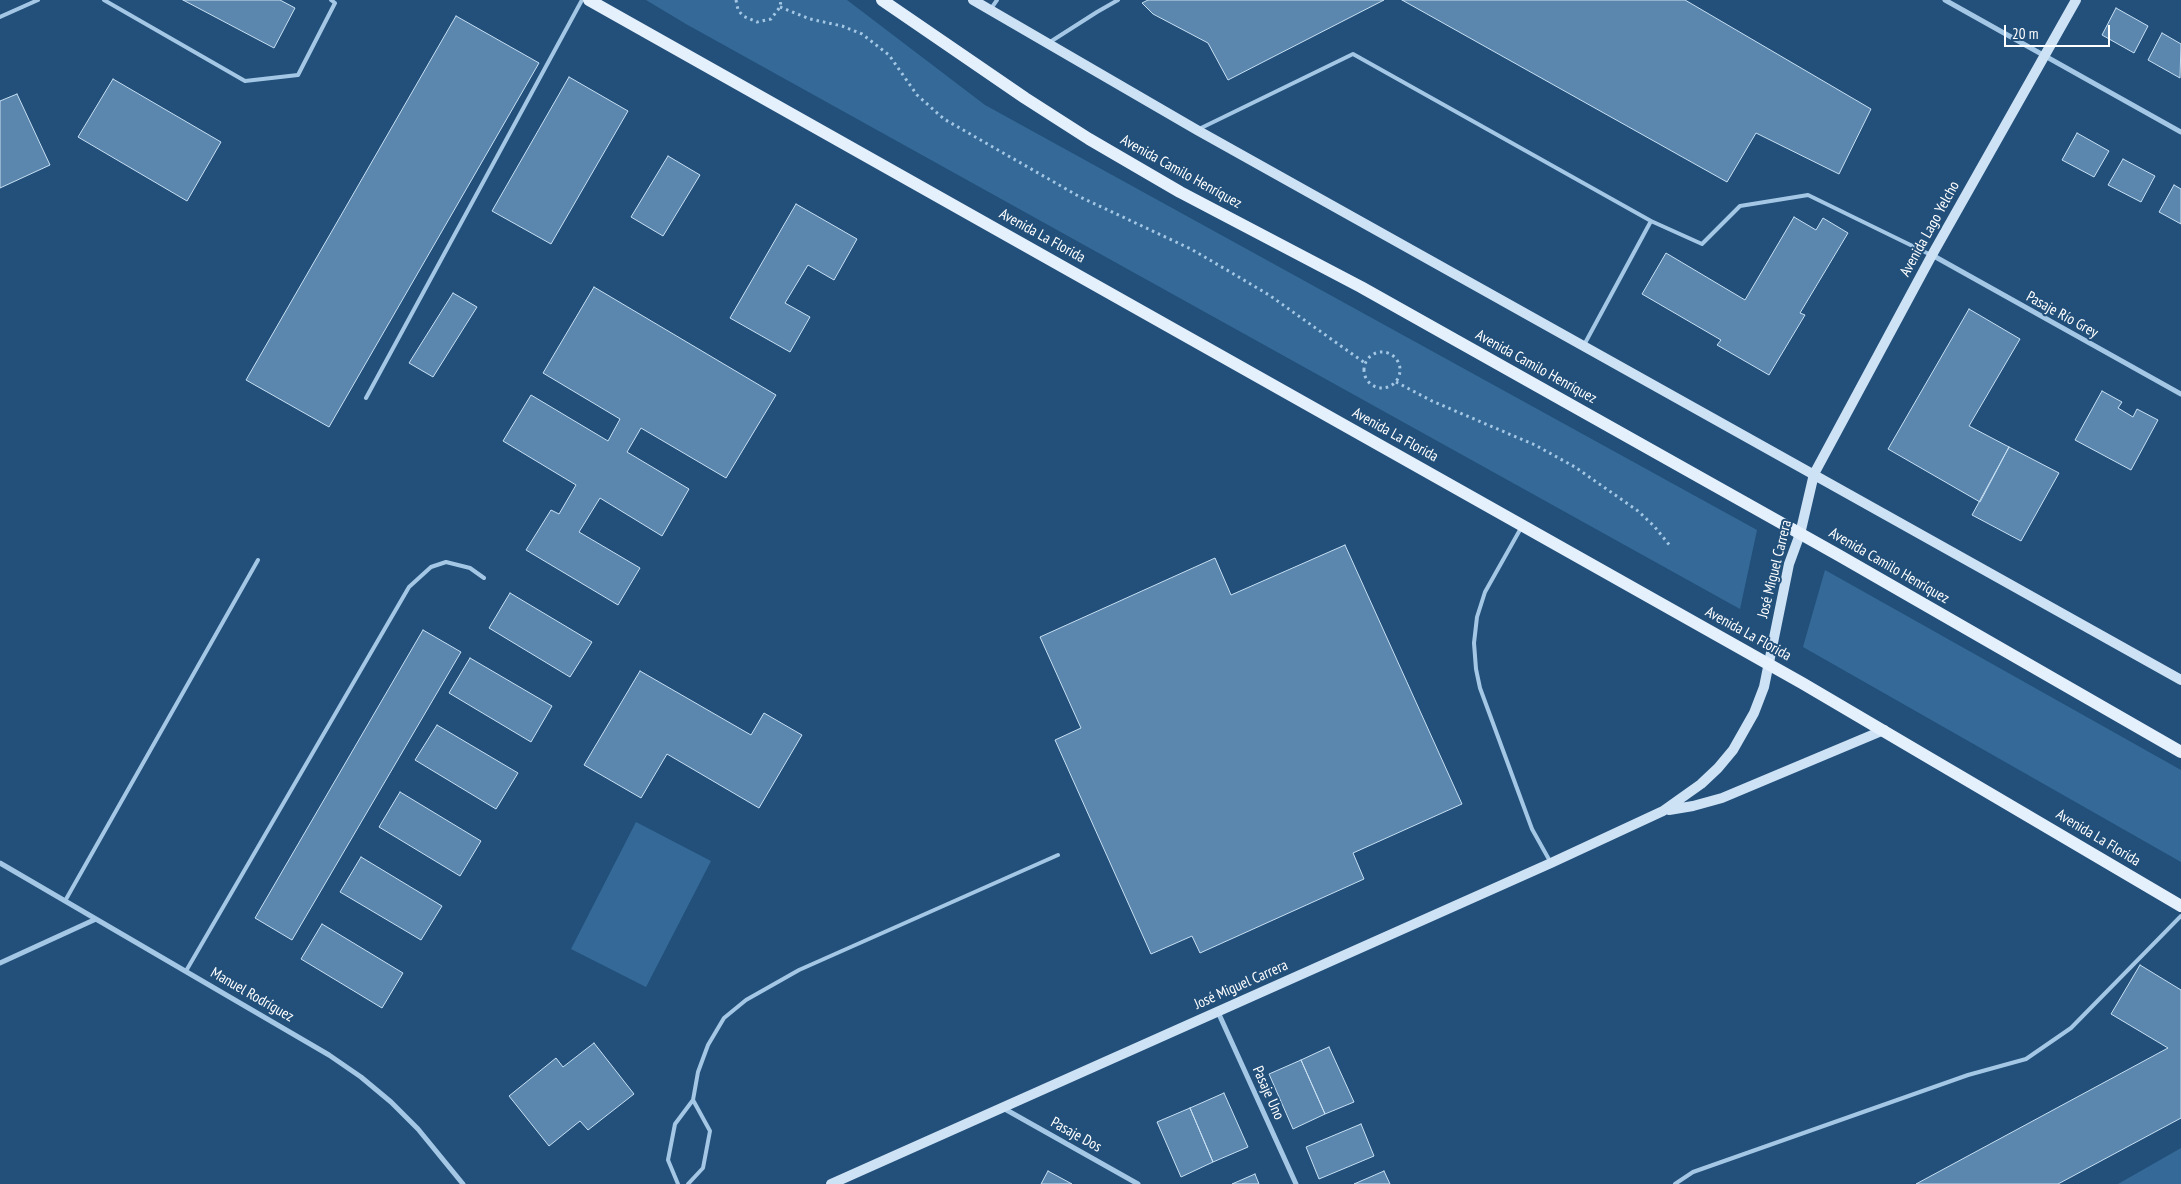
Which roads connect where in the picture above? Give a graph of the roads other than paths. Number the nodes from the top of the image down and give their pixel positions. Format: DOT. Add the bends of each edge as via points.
graph roads {
  1 [pos="38,0"];
  2 [pos="104,0"];
  3 [pos="331,0"];
  4 [pos="582,0"];
  5 [pos="589,0"];
  6 [pos="882,0"];
  7 [pos="973,0"];
  8 [pos="997,0"];
  9 [pos="1118,0"];
  10 [pos="1945,0"];
  11 [pos="2076,0"];
  12 [pos="990,10"];
  13 [pos="0,17"];
  14 [pos="1048,44"];
  15 [pos="2045,56"];
  16 [pos="1197,130"];
  17 [pos="2181,132"];
  18 [pos="1651,221"];
  19 [pos="1932,255"];
  20 [pos="1584,346"];
  21 [pos="2181,394"];
  22 [pos="366,398"];
  23 [pos="1814,474"];
  24 [pos="1522,526"];
  25 [pos="1800,534"];
  26 [pos="258,560"];
  27 [pos="484,578"];
  28 [pos="1770,664"];
  29 [pos="2181,680"];
  30 [pos="1884,730"];
  31 [pos="2181,752"];
  32 [pos="1663,811"];
  33 [pos="1058,855"];
  34 [pos="0,863"];
  35 [pos="1551,863"];
  36 [pos="65,901"];
  37 [pos="2181,906"];
  38 [pos="2181,916"];
  39 [pos="96,919"];
  40 [pos="0,963"];
  41 [pos="186,971"];
  42 [pos="1218,1012"];
  43 [pos="694,1100"];
  44 [pos="1002,1108"];
  45 [pos="463,1184"];
  46 [pos="678,1184"];
  47 [pos="688,1184"];
  48 [pos="831,1184"];
  49 [pos="1138,1184"];
  50 [pos="1296,1184"];
  51 [pos="1675,1184"];
  1 -- 13 [label="lane"];
  2 -- 3 [label="lane" via="245,81 298,75 335,3"];
  4 -- 22 [label="lane"];
  5 -- 24 [label="main road, Avenida La Florida"];
  6 -- 25 [label="main road, Avenida Camilo Henríquez" via="1097,144"];
  7 -- 12 [label="street"];
  8 -- 12 [label="lane"];
  9 -- 14 [label="lane"];
  10 -- 15 [label="street"];
  11 -- 15 [label="street, Avenida Lago Yelcho"];
  12 -- 14 [label="street"];
  14 -- 16 [label="street"];
  15 -- 17 [label="street"];
  15 -- 19 [label="street, Avenida Lago Yelcho"];
  16 -- 18 [label="lane" via="1353,54"];
  16 -- 20 [label="street"];
  18 -- 19 [label="lane" via="1702,244 1740,206 1808,195"];
  18 -- 20 [label="lane"];
  19 -- 21 [label="street, Pasaje Río Grey"];
  19 -- 23 [label="street, Avenida Lago Yelcho"];
  20 -- 23 [label="street"];
  23 -- 25 [label="street, José Miguel Carrera"];
  23 -- 29 [label="street"];
  24 -- 28 [label="main road, Avenida La Florida"];
  24 -- 35 [label="lane" via="1485,592 1477,617 1476,670 1532,829"];
  25 -- 28 [label="street, José Miguel Carrera" via="1789,564"];
  25 -- 31 [label="main road, Avenida Camilo Henríquez"];
  26 -- 36 [label="lane"];
  27 -- 41 [label="lane" via="470,568 446,562 431,568 409,587"];
  28 -- 30 [label="main road, Avenida La Florida"];
  28 -- 32 [label="street, José Miguel Carrera" via="1754,712 1733,750 1701,784"];
  30 -- 32 [label="street, José Miguel Carrera" via="1722,798"];
  30 -- 37 [label="main road, Avenida La Florida"];
  32 -- 35 [label="street, José Miguel Carrera"];
  33 -- 43 [label="lane" via="799,970 746,1000 724,1018 708,1045 698,1072"];
  34 -- 36 [label="street, Manuel Rodríguez"];
  35 -- 42 [label="street, José Miguel Carrera"];
  36 -- 39 [label="street, Manuel Rodríguez"];
  38 -- 51 [label="lane" via="2070,1028 2026,1059 1968,1074 1702,1169"];
  39 -- 40 [label="street"];
  39 -- 41 [label="street, Manuel Rodríguez"];
  41 -- 45 [label="street, Manuel Rodríguez" via="361,1077 418,1128"];
  42 -- 44 [label="street, José Miguel Carrera"];
  42 -- 50 [label="street, Pasaje Uno"];
  43 -- 46 [label="lane" via="675,1124 668,1160"];
  43 -- 47 [label="lane" via="710,1131 703,1168"];
  44 -- 48 [label="street, José Miguel Carrera"];
  44 -- 49 [label="street, Pasaje Dos"];
}
